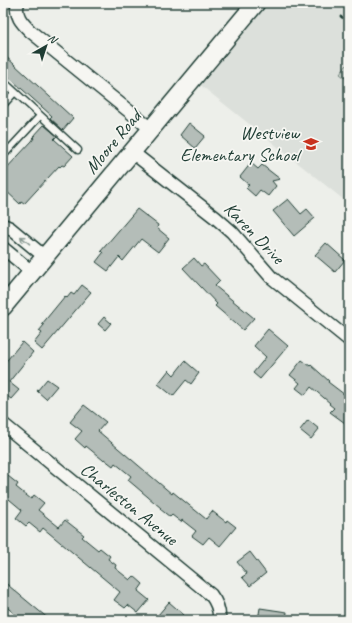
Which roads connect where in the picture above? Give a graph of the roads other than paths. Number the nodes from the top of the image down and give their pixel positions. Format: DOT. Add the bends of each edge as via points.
graph roads {
  1 [pos="256,3"];
  2 [pos="18,9"];
  3 [pos="3,81"];
  4 [pos="15,92"];
  5 [pos="3,105"];
  6 [pos="40,116"];
  7 [pos="151,129"];
  8 [pos="78,150"];
  9 [pos="132,152"];
  10 [pos="3,156"];
  11 [pos="3,225"];
  12 [pos="3,248"];
  13 [pos="45,257"];
  14 [pos="32,272"];
  15 [pos="3,307"];
  16 [pos="349,340"];
  17 [pos="3,424"];
  18 [pos="219,620"];
  1 -- 7 [label="street, Moore Road"];
  2 -- 7 [label="street" via="19,19 30,31"];
  3 -- 4 [label="lane"];
  4 -- 5 [label="lane"];
  4 -- 6 [label="lane"];
  6 -- 8 [label="lane"];
  6 -- 10 [label="lane"];
  7 -- 9 [label="street, Moore Road"];
  9 -- 13 [label="street, Moore Road"];
  9 -- 16 [label="street, Karen Drive" via="216,218 232,232 271,277"];
  13 -- 11 [label="street, one-way"];
  12 -- 14 [label="street"];
  13 -- 14 [label="street, Moore Road"];
  14 -- 15 [label="street, Moore Road"];
  17 -- 18 [label="street, Charleston Avenue" via="211,595 217,602"];
}
